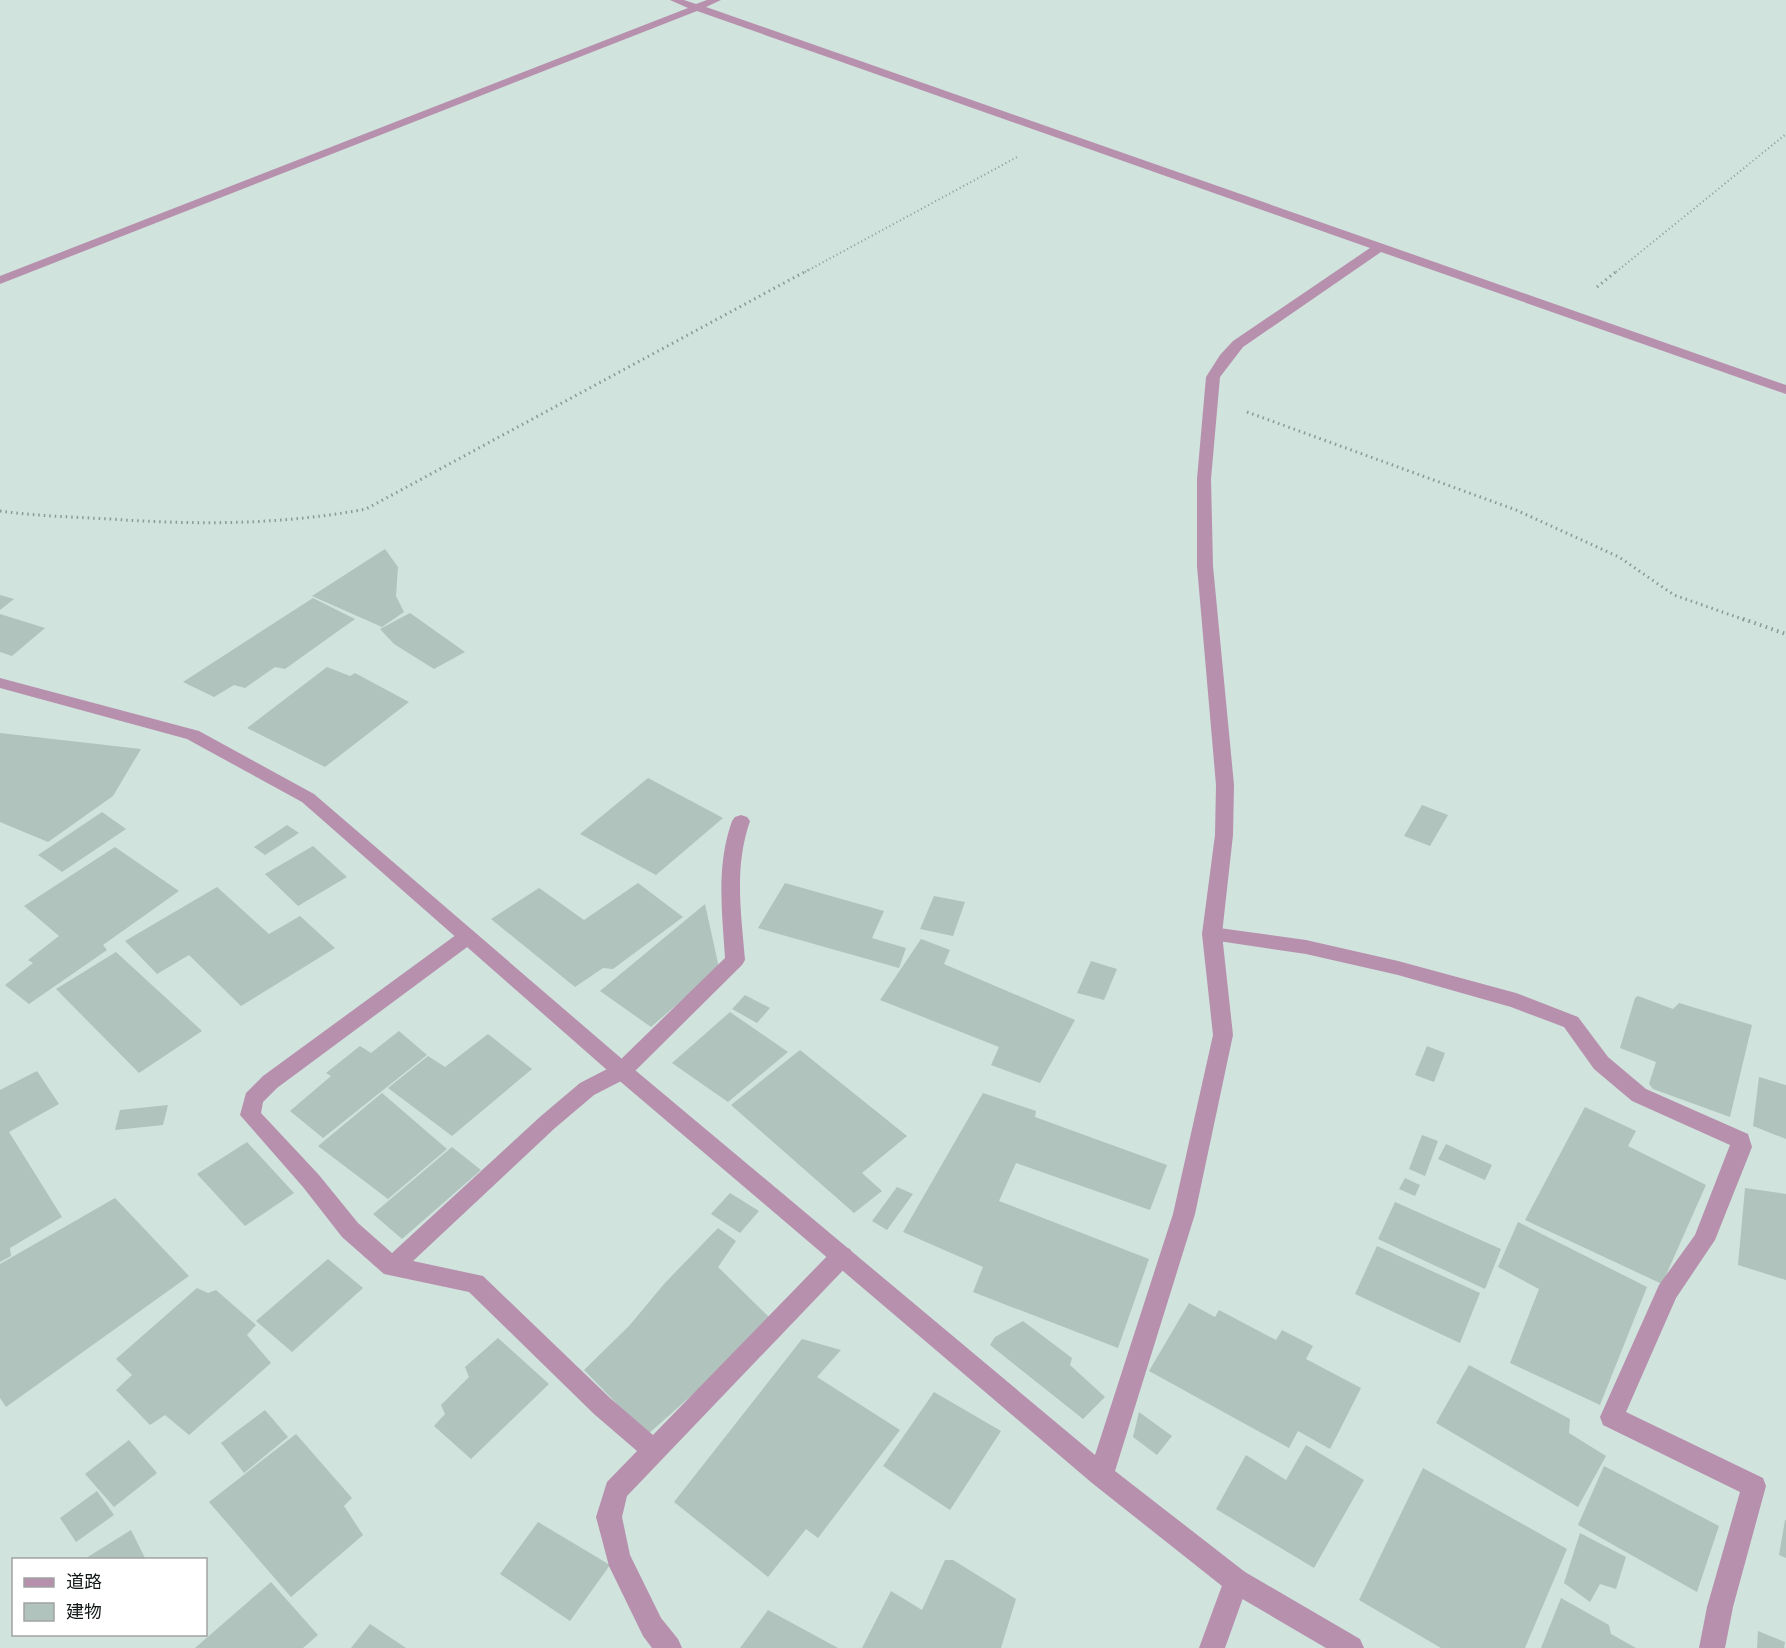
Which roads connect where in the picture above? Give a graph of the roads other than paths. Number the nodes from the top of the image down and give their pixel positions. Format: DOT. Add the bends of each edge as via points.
graph roads {
  1 [pos="675,0"];
  2 [pos="716,0"];
  3 [pos="697,8"];
  4 [pos="1378,248"];
  5 [pos="0,280"];
  6 [pos="1786,390"];
  7 [pos="0,683"];
  8 [pos="741,821"];
  9 [pos="1212,934"];
  10 [pos="467,937"];
  11 [pos="622,1071"];
  12 [pos="843,1256"];
  13 [pos="392,1267"];
  14 [pos="652,1450"];
  15 [pos="1101,1475"];
  16 [pos="1236,1581"];
  17 [pos="669,1648"];
  18 [pos="1212,1648"];
  19 [pos="1351,1648"];
  20 [pos="1712,1648"];
  1 -- 3 [label="street"];
  2 -- 3 [label="street"];
  3 -- 4 [label="street"];
  3 -- 5 [label="street"];
  4 -- 6 [label="street"];
  4 -- 9 [label="street" via="1238,344 1214,377 1204,478 1205,566 1225,784 1224,836"];
  7 -- 10 [label="street" via="193,735 308,798"];
  8 -- 11 [label="street" via="729,864 735,960"];
  9 -- 15 [label="street" via="1223,1035 1184,1215"];
  9 -- 20 [label="street" via="1306,947 1398,968 1516,1001 1571,1022 1601,1063 1639,1095 1740,1140 1742,1147 1704,1240 1667,1292 1612,1417 1754,1486"];
  10 -- 11 [label="street"];
  10 -- 13 [label="street" via="270,1082 253,1099 250,1115 312,1181 350,1230"];
  11 -- 12 [label="street"];
  11 -- 13 [label="street" via="587,1089 548,1122"];
  12 -- 14 [label="street"];
  12 -- 15 [label="street"];
  13 -- 14 [label="street" via="475,1284"];
  14 -- 17 [label="street" via="616,1490 609,1518 618,1557 635,1595"];
  15 -- 16 [label="street"];
  16 -- 18 [label="street"];
  16 -- 19 [label="street"];
}
